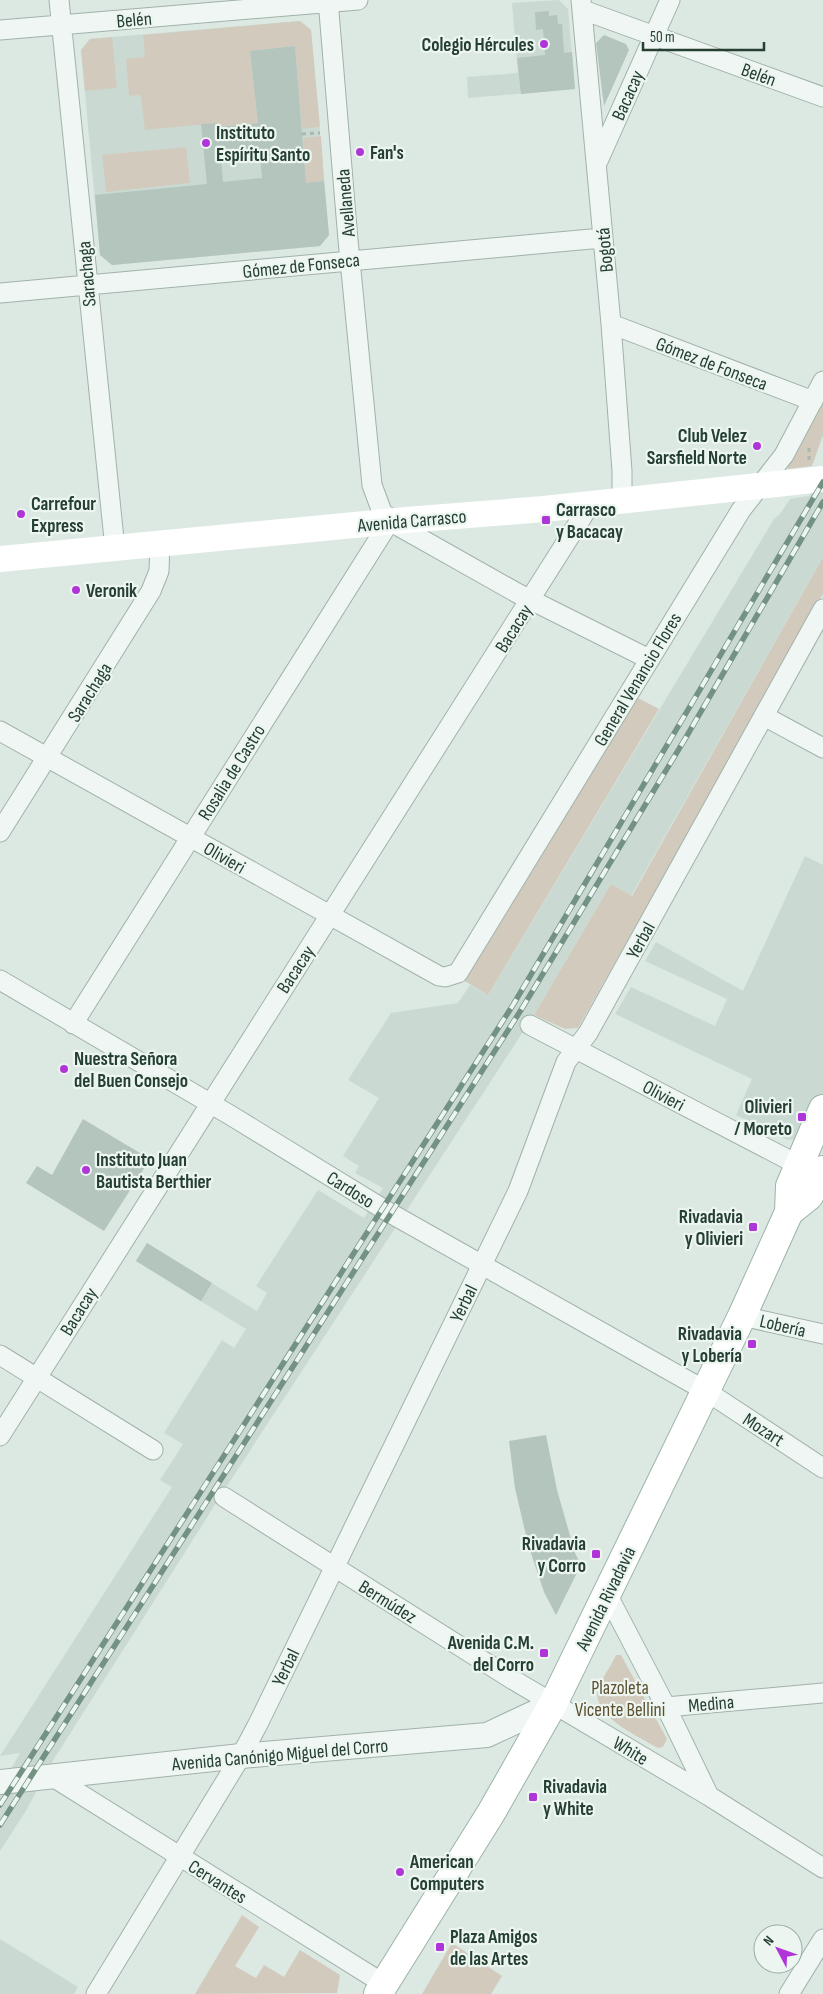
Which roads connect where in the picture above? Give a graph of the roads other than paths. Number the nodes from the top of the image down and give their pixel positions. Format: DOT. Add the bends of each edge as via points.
graph roads {
  1 [pos="60,0"];
  2 [pos="358,0"];
  3 [pos="670,0"];
  4 [pos="328,1"];
  5 [pos="582,5"];
  6 [pos="62,25"];
  7 [pos="0,30"];
  8 [pos="654,36"];
  9 [pos="823,97"];
  10 [pos="597,162"];
  11 [pos="602,238"];
  12 [pos="350,260"];
  13 [pos="87,286"];
  14 [pos="0,293"];
  15 [pos="611,324"];
  16 [pos="823,381"];
  17 [pos="813,401"];
  18 [pos="823,479"];
  19 [pos="760,485"];
  20 [pos="622,500"];
  21 [pos="591,503"];
  22 [pos="390,521"];
  23 [pos="160,545"];
  24 [pos="115,548"];
  25 [pos="0,559"];
  26 [pos="531,600"];
  27 [pos="823,609"];
  28 [pos="649,659"];
  29 [pos="764,716"];
  30 [pos="0,731"];
  31 [pos="823,748"];
  32 [pos="47,758"];
  33 [pos="0,832"];
  34 [pos="190,837"];
  35 [pos="329,916"];
  36 [pos="451,976"];
  37 [pos="0,980"];
  38 [pos="73,1024"];
  39 [pos="530,1025"];
  40 [pos="576,1049"];
  41 [pos="209,1103"];
  42 [pos="823,1110"];
  43 [pos="816,1172"];
  44 [pos="482,1264"];
  45 [pos="742,1316"];
  46 [pos="823,1334"];
  47 [pos="0,1354"];
  48 [pos="37,1377"];
  49 [pos="706,1390"];
  50 [pos="0,1436"];
  51 [pos="153,1450"];
  52 [pos="823,1468"];
  53 [pos="224,1497"];
  54 [pos="334,1566"];
  55 [pos="607,1594"];
  56 [pos="823,1693"];
  57 [pos="553,1704"];
  58 [pos="666,1707"];
  59 [pos="241,1756"];
  60 [pos="53,1777"];
  61 [pos="0,1782"];
  62 [pos="709,1796"];
  63 [pos="179,1856"];
  64 [pos="823,1868"];
  65 [pos="823,1939"];
  66 [pos="381,1989"];
  67 [pos="96,1994"];
  68 [pos="789,1994"];
  1 -- 6 [label="street, Sarachaga"];
  2 -- 4 [label="street, Belén"];
  3 -- 8 [label="street, Bacacay"];
  4 -- 6 [label="street, Belén"];
  4 -- 12 [label="street, Avellaneda"];
  5 -- 8 [label="street, Belén"];
  5 -- 10 [label="street, Bogotá"];
  6 -- 7 [label="street, Belén"];
  6 -- 13 [label="street, Sarachaga"];
  8 -- 9 [label="street, Belén"];
  8 -- 10 [label="street, Bacacay"];
  10 -- 11 [label="street, Bogotá"];
  11 -- 12 [label="street, Gómez de Fonseca"];
  11 -- 15 [label="street, Bogotá"];
  12 -- 13 [label="street, Gómez de Fonseca"];
  12 -- 22 [label="street, Avellaneda" via="372,485 382,512"];
  13 -- 14 [label="street, Gómez de Fonseca"];
  13 -- 24 [label="street, Sarachaga"];
  15 -- 17 [label="street, Gómez de Fonseca"];
  15 -- 20 [label="street, Bogotá"];
  16 -- 17 [label="street, General Venancio Flores"];
  17 -- 19 [label="street, General Venancio Flores" via="784,455"];
  18 -- 19 [label="main road, Avenida Carrasco"];
  19 -- 20 [label="main road, Avenida Carrasco"];
  19 -- 28 [label="street, General Venancio Flores" via="741,510"];
  20 -- 21 [label="main road, Avenida Carrasco"];
  21 -- 22 [label="main road, Avenida Carrasco"];
  21 -- 26 [label="street, Bacacay"];
  22 -- 23 [label="main road, Avenida Carrasco"];
  22 -- 26 [label="street"];
  22 -- 34 [label="street, Rosalia de Castro"];
  23 -- 24 [label="main road, Avenida Carrasco"];
  23 -- 32 [label="street, Sarachaga" via="159,571 151,591"];
  24 -- 25 [label="main road, Avenida Carrasco"];
  26 -- 28 [label="street"];
  26 -- 35 [label="street, Bacacay"];
  27 -- 29 [label="street, Yerbal"];
  28 -- 36 [label="street, General Venancio Flores" via="468,958 458,973"];
  29 -- 31 [label="street"];
  29 -- 40 [label="street, Yerbal" via="588,1033"];
  30 -- 32 [label="street, Olivieri"];
  32 -- 33 [label="street, Sarachaga"];
  32 -- 34 [label="street, Olivieri"];
  34 -- 35 [label="street, Olivieri"];
  34 -- 38 [label="street, Rosalia de Castro"];
  35 -- 36 [label="street, Olivieri" via="439,976"];
  35 -- 41 [label="street, Bacacay"];
  37 -- 38 [label="street, Cardoso"];
  38 -- 41 [label="street, Cardoso"];
  39 -- 40 [label="street, Olivieri"];
  40 -- 43 [label="street, Olivieri"];
  40 -- 44 [label="street, Yerbal" via="566,1062 518,1192"];
  41 -- 44 [label="street, Cardoso" via="390,1213"];
  41 -- 48 [label="street, Bacacay"];
  42 -- 43 [label="main road, Avenida Rivadavia"];
  43 -- 45 [label="main road, Avenida Rivadavia" via="809,1196 789,1212"];
  44 -- 49 [label="street, Cardoso"];
  44 -- 54 [label="street, Yerbal"];
  45 -- 46 [label="street, Lobería"];
  45 -- 49 [label="main road, Avenida Rivadavia"];
  47 -- 48 [label="street"];
  48 -- 50 [label="street, Bacacay"];
  48 -- 51 [label="street"];
  49 -- 52 [label="street, Mozart"];
  49 -- 55 [label="main road, Avenida Rivadavia"];
  53 -- 54 [label="street, Bermúdez"];
  54 -- 57 [label="street, Bermúdez"];
  54 -- 59 [label="street, Yerbal"];
  55 -- 57 [label="main road, Avenida Rivadavia"];
  55 -- 58 [label="street, Medina"];
  56 -- 58 [label="street, Medina"];
  57 -- 59 [label="street, Avenida Canónigo Miguel del Corro" via="486,1736"];
  57 -- 62 [label="street, White"];
  57 -- 66 [label="main road, Avenida Rivadavia" via="491,1813"];
  58 -- 62 [label="street"];
  59 -- 60 [label="street, Avenida Canónigo Miguel del Corro"];
  59 -- 63 [label="street, Yerbal"];
  60 -- 61 [label="street, Avenida Canónigo Miguel del Corro"];
  60 -- 63 [label="street, Cervantes"];
  62 -- 64 [label="street, White"];
  63 -- 66 [label="street, Cervantes"];
  63 -- 67 [label="street, Yerbal"];
  65 -- 68 [label="street"];
}
